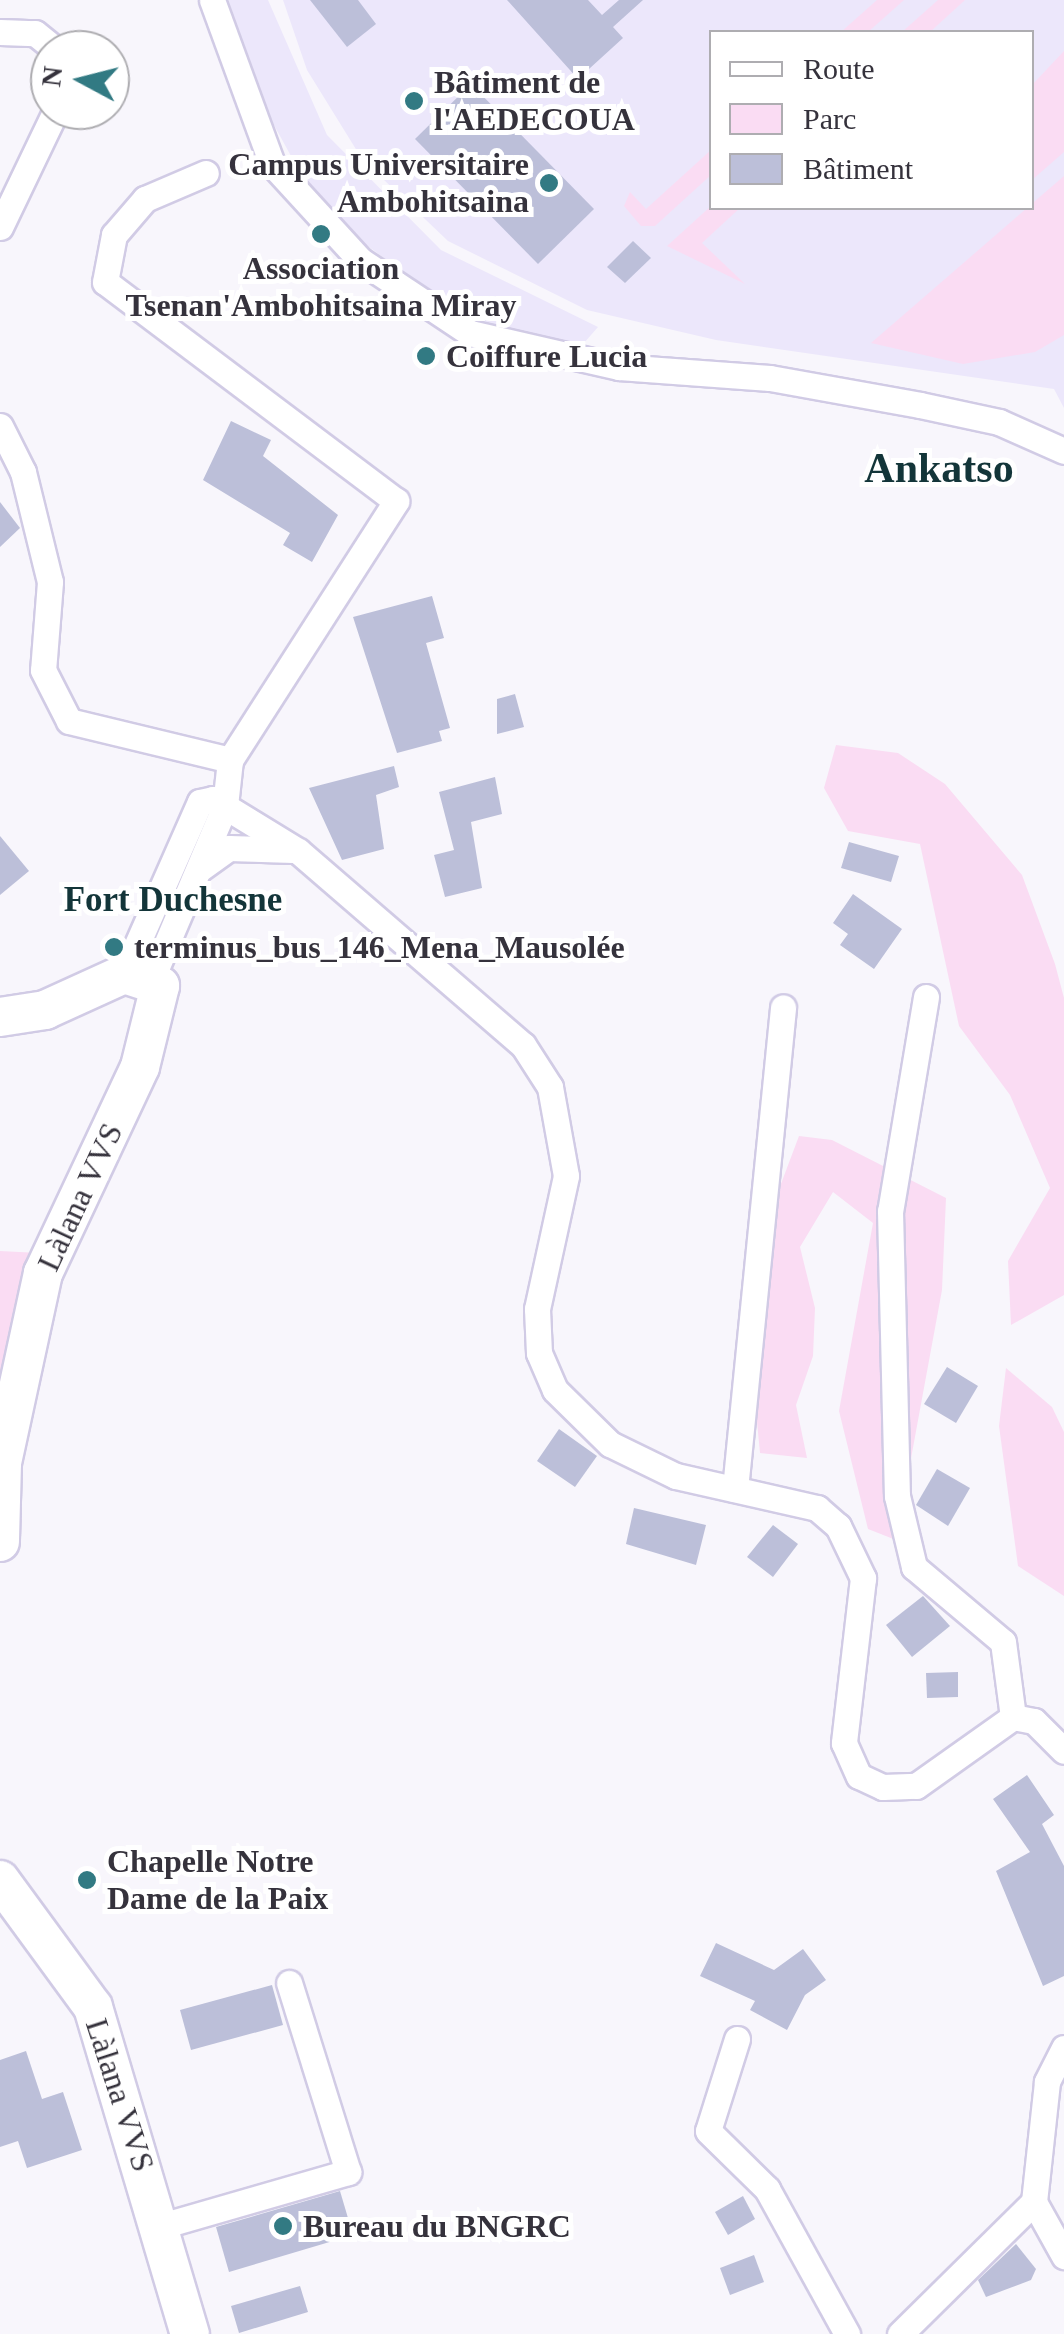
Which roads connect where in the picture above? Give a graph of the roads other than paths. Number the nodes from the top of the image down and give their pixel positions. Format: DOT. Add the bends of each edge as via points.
graph roads {
  1 [pos="212,0"];
  2 [pos="0,32"];
  3 [pos="30,33"];
  4 [pos="46,130"];
  5 [pos="206,173"];
  6 [pos="0,227"];
  7 [pos="0,426"];
  8 [pos="1064,451"];
  9 [pos="230,760"];
  10 [pos="225,806"];
  11 [pos="298,851"];
  12 [pos="198,872"];
  13 [pos="138,976"];
  14 [pos="926,997"];
  15 [pos="783,1007"];
  16 [pos="0,1017"];
  17 [pos="735,1490"];
  18 [pos="0,1542"];
  19 [pos="1013,1717"];
  20 [pos="1064,1751"];
  21 [pos="0,1880"];
  22 [pos="289,1984"];
  23 [pos="737,2039"];
  24 [pos="1064,2048"];
  25 [pos="1034,2202"];
  26 [pos="161,2226"];
  27 [pos="1064,2256"];
  28 [pos="190,2334"];
  29 [pos="847,2334"];
  30 [pos="900,2334"];
  1 -- 8 [label="street" via="272,164 360,260 470,333 619,367 770,378 920,405 999,422"];
  2 -- 3 [label="street"];
  4 -- 6 [label="street"];
  5 -- 9 [label="street" via="145,198 114,236 105,282 396,501"];
  7 -- 9 [label="street" via="23,472 50,582 42,670 69,722"];
  9 -- 10 [label="street"];
  10 -- 11 [label="street"];
  10 -- 12 [label="street"];
  10 -- 13 [label="street" via="200,802"];
  11 -- 12 [label="street" via="229,848"];
  11 -- 17 [label="street" via="523,1044 550,1087 566,1176 538,1324 555,1390 610,1444"];
  12 -- 13 [label="street"];
  13 -- 16 [label="main road" via="45,1010"];
  13 -- 18 [label="main road, Làlana VVS" via="161,1000 140,1067 43,1273 2,1463"];
  14 -- 19 [label="street" via="890,1211 897,1496 914,1567 1003,1642"];
  15 -- 17 [label="street"];
  17 -- 19 [label="street" via="817,1508 838,1526 864,1578 844,1742 859,1776 884,1787 916,1786"];
  19 -- 20 [label="street" via="1034,1721"];
  21 -- 26 [label="main road, Làlana VVS" via="93,2007"];
  22 -- 26 [label="street" via="348,2172"];
  23 -- 29 [label="street" via="708,2131 767,2189"];
  24 -- 25 [label="street" via="1047,2082"];
  25 -- 27 [label="street"];
  25 -- 30 [label="street"];
  26 -- 28 [label="main road, Làlana VVS"];
}
